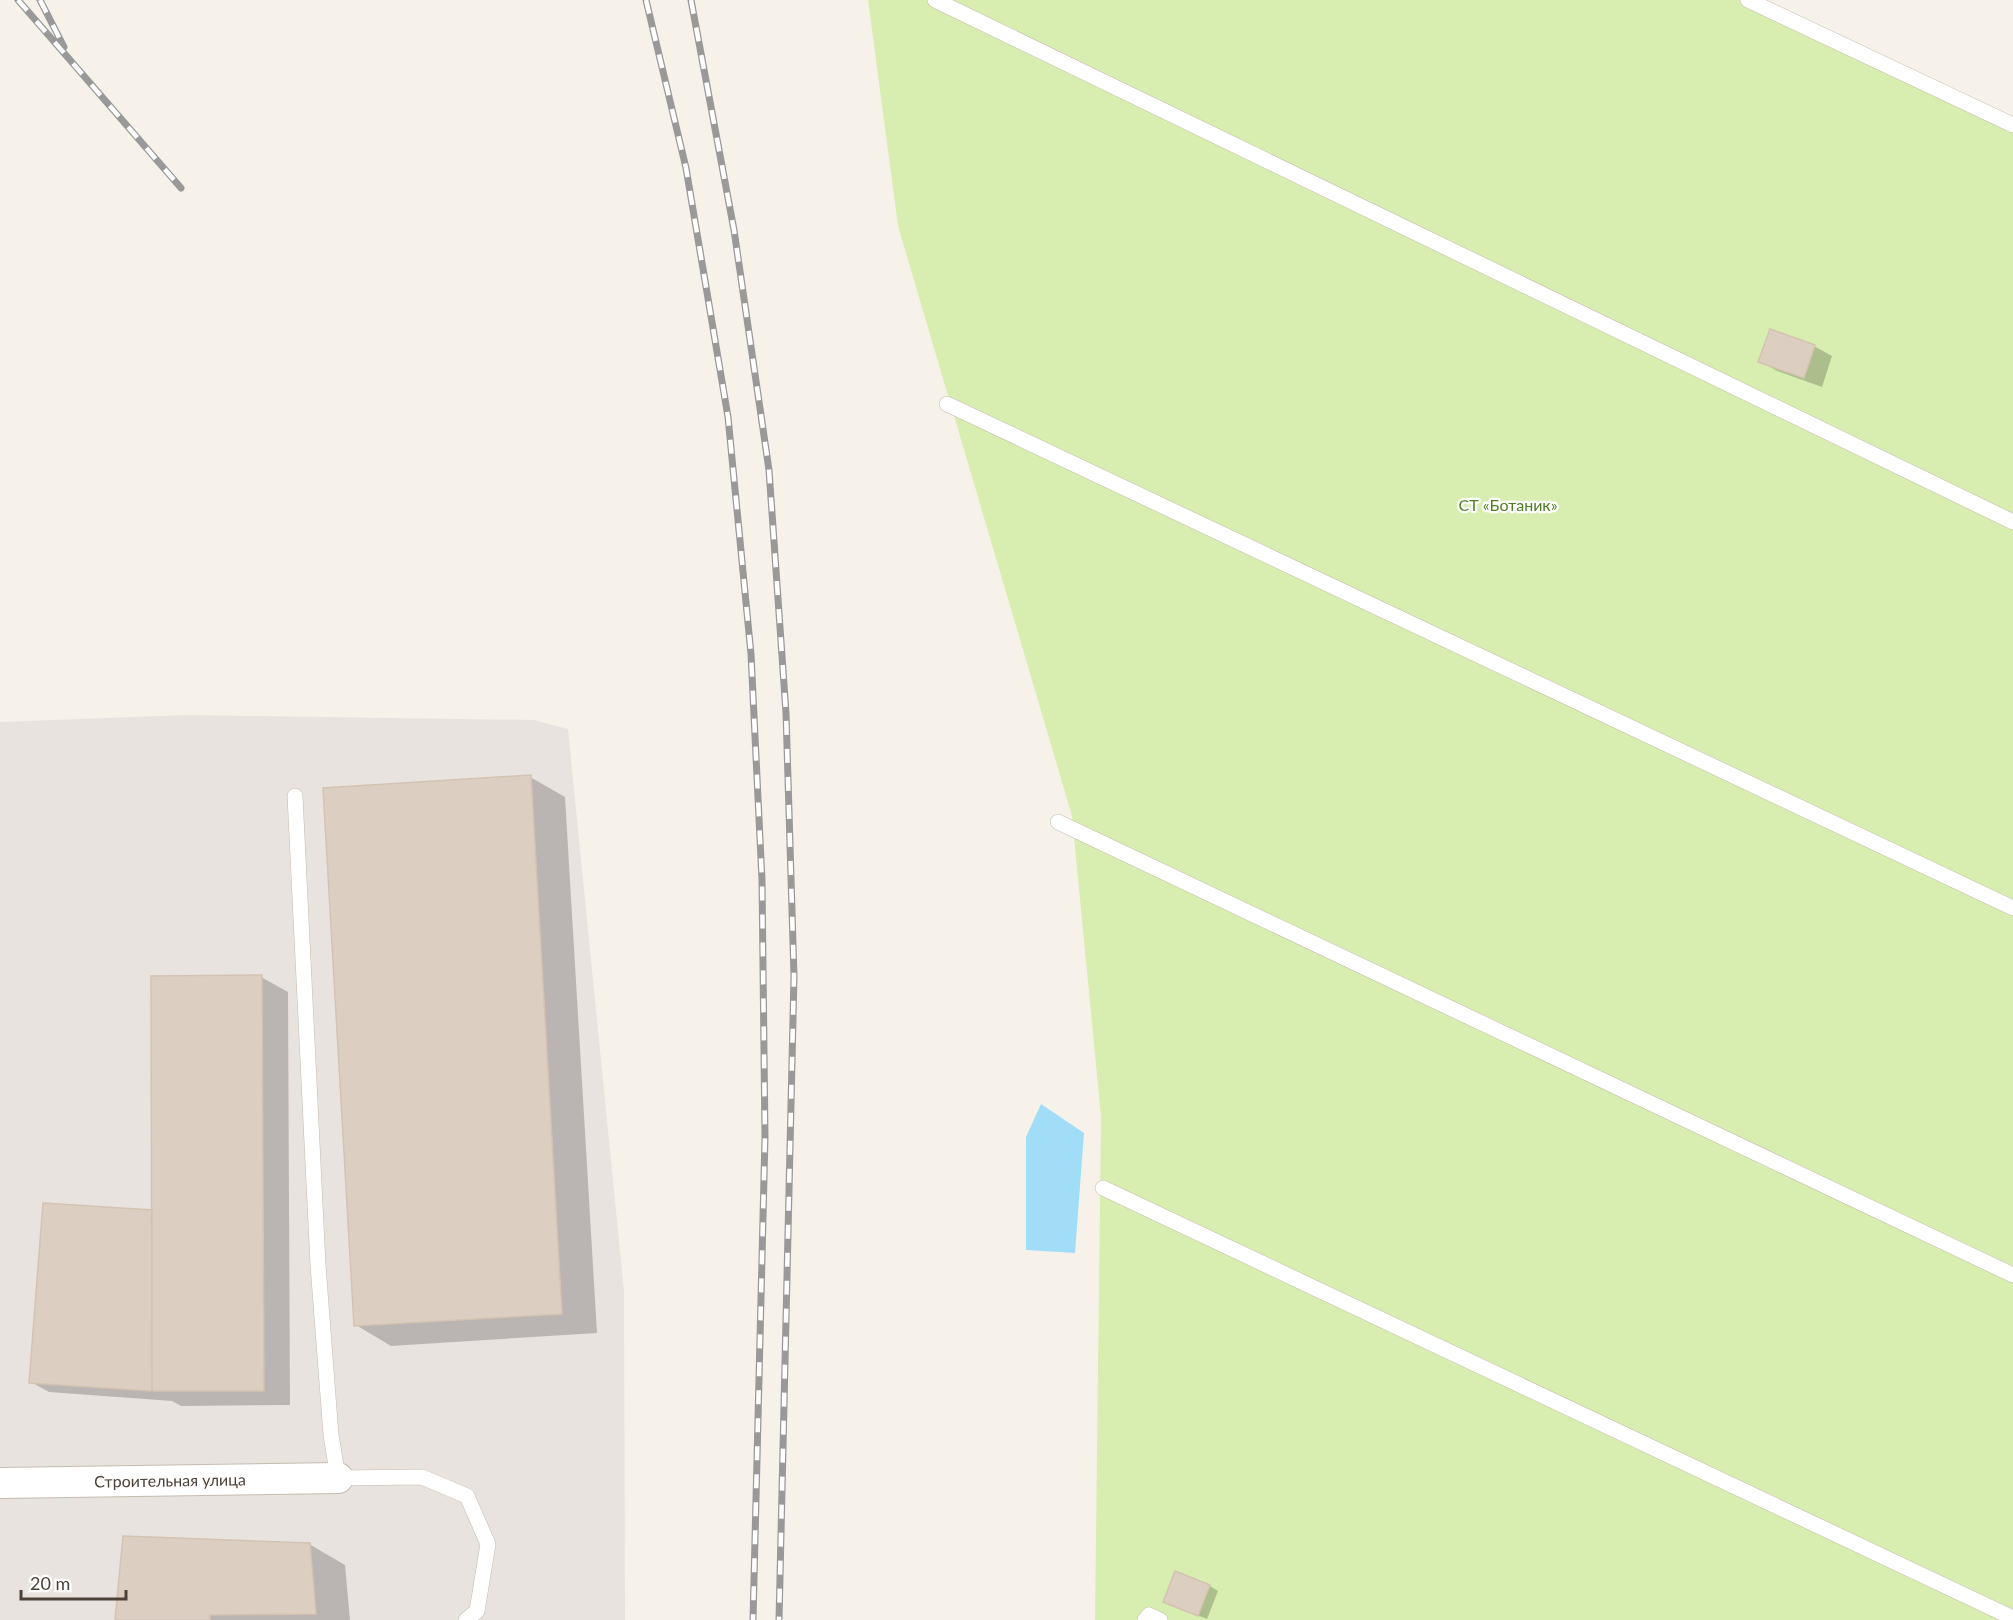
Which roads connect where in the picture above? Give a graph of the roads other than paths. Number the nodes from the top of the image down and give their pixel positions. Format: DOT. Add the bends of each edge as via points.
graph roads {
  1 [pos="934,0"];
  2 [pos="1748,0"];
  3 [pos="2013,126"];
  4 [pos="947,404"];
  5 [pos="2013,522"];
  6 [pos="295,796"];
  7 [pos="1058,822"];
  8 [pos="2013,908"];
  9 [pos="1104,1188"];
  10 [pos="2013,1275"];
  11 [pos="338,1478"];
  12 [pos="0,1483"];
  13 [pos="2013,1618"];
  14 [pos="466,1620"];
  15 [pos="1144,1620"];
  16 [pos="1160,1620"];
  1 -- 5 [label="lane"];
  2 -- 3 [label="lane"];
  4 -- 8 [label="lane"];
  6 -- 11 [label="lane" via="318,1265"];
  7 -- 10 [label="lane"];
  9 -- 13 [label="lane"];
  11 -- 12 [label="street, Строительная улица"];
  11 -- 14 [label="lane" via="422,1477 467,1496 488,1544 477,1611"];
  15 -- 16 [label="lane" via="1149,1615"];
}
